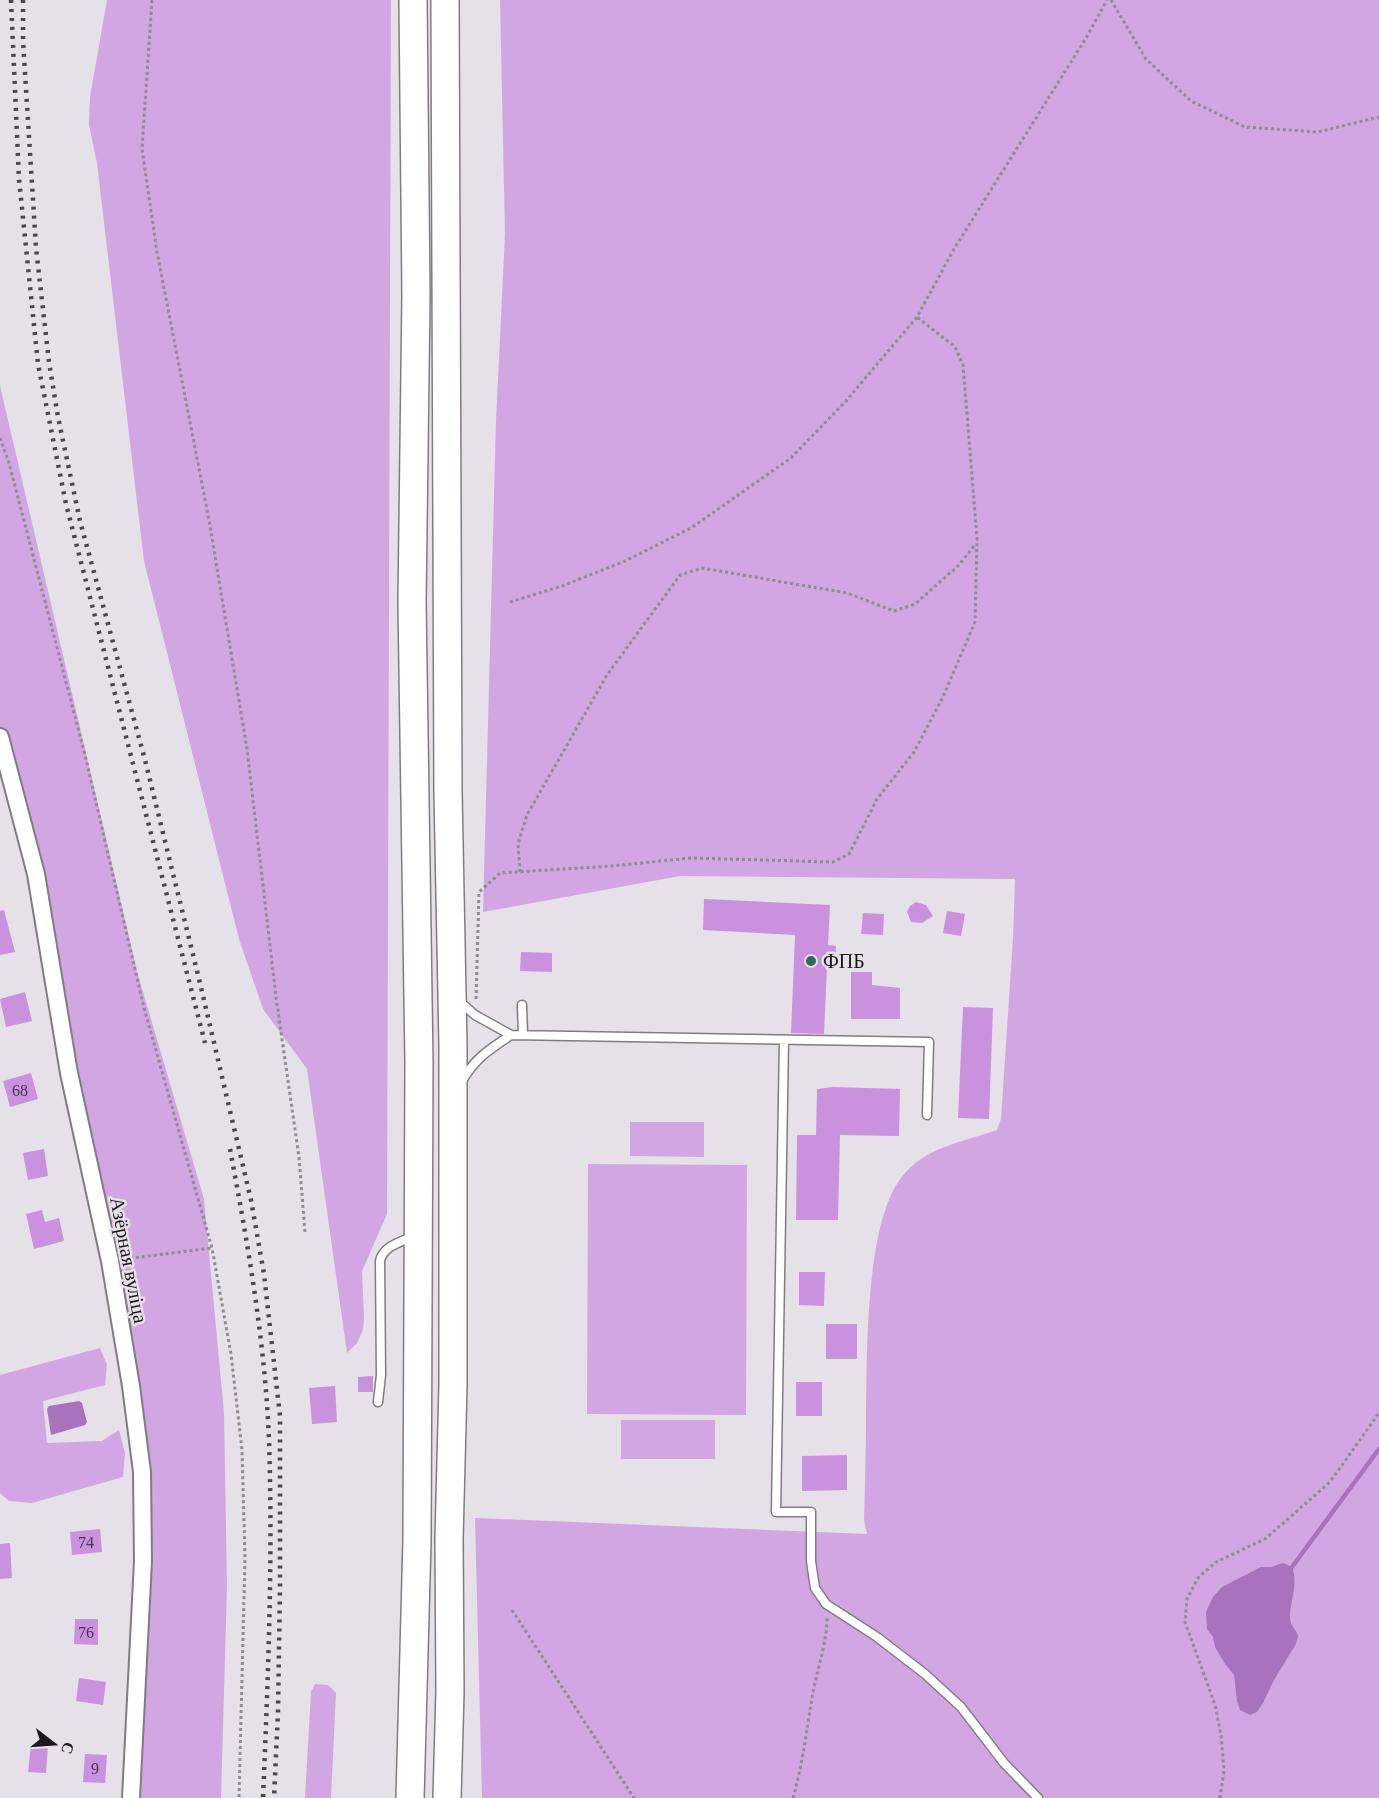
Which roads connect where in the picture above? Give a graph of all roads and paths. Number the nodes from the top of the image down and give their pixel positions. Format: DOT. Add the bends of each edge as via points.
graph roads {
  1 [pos="152,0"];
  2 [pos="413,0"];
  3 [pos="445,0"];
  4 [pos="1109,0"];
  5 [pos="1379,117"];
  6 [pos="917,317"];
  7 [pos="0,438"];
  8 [pos="977,544"];
  9 [pos="510,602"];
  10 [pos="0,737"];
  11 [pos="520,872"];
  12 [pos="451,993"];
  13 [pos="522,1005"];
  14 [pos="475,1015"];
  15 [pos="511,1035"];
  16 [pos="523,1035"];
  17 [pos="784,1040"];
  18 [pos="452,1097"];
  19 [pos="927,1115"];
  20 [pos="305,1233"];
  21 [pos="419,1234"];
  22 [pos="212,1248"];
  23 [pos="110,1261"];
  24 [pos="378,1402"];
  25 [pos="1379,1413"];
  26 [pos="826,1604"];
  27 [pos="512,1610"];
  28 [pos="131,1798"];
  29 [pos="239,1798"];
  30 [pos="410,1798"];
  31 [pos="447,1798"];
  32 [pos="634,1798"];
  33 [pos="793,1798"];
  34 [pos="1038,1798"];
  35 [pos="1220,1798"];
  1 -- 20 [label="path" via="142,149 247,749 299,1157"];
  2 -- 21 [label="highway" via="416,296 412,602"];
  3 -- 12 [label="highway"];
  4 -- 5 [label="path" via="1146,59 1183,94 1245,127 1318,132"];
  4 -- 6 [label="path" via="954,249"];
  6 -- 8 [label="path" via="955,347 963,364"];
  6 -- 9 [label="path" via="846,401 790,458 740,494 691,528 624,561"];
  7 -- 22 [label="path" via="85,755 144,1008"];
  8 -- 11 [label="path" via="915,604 894,611 847,593 702,568 680,575 607,675 527,815 518,844"];
  8 -- 11 [label="path" via="975,622 919,743 877,799 849,854 833,862 691,858"];
  10 -- 23 [label="street, Азёрная вуліца" via="36,874 69,1073"];
  11 -- 14 [label="path" via="500,873 479,892"];
  12 -- 14 [label="lane"];
  12 -- 18 [label="highway"];
  13 -- 16 [label="lane"];
  14 -- 15 [label="lane"];
  15 -- 16 [label="lane"];
  15 -- 18 [label="lane" via="479,1057"];
  16 -- 17 [label="lane"];
  17 -- 19 [label="lane" via="929,1042"];
  17 -- 26 [label="lane" via="776,1512 811,1512 815,1588"];
  18 -- 31 [label="highway" via="453,1385"];
  21 -- 24 [label="lane" via="382,1253 380,1261"];
  21 -- 30 [label="highway"];
  22 -- 23 [label="path"];
  22 -- 29 [label="path" via="231,1354 242,1450 245,1558"];
  23 -- 28 [label="street, Азёрная вуліца" via="142,1472 143,1561"];
  25 -- 35 [label="path" via="1330,1482 1265,1539 1216,1562 1198,1578 1187,1599 1185,1622 1215,1705 1221,1735 1224,1770"];
  26 -- 33 [label="path" via="825,1639"];
  26 -- 34 [label="lane" via="877,1637 954,1700 1004,1763"];
  27 -- 32 [label="path"];
}
